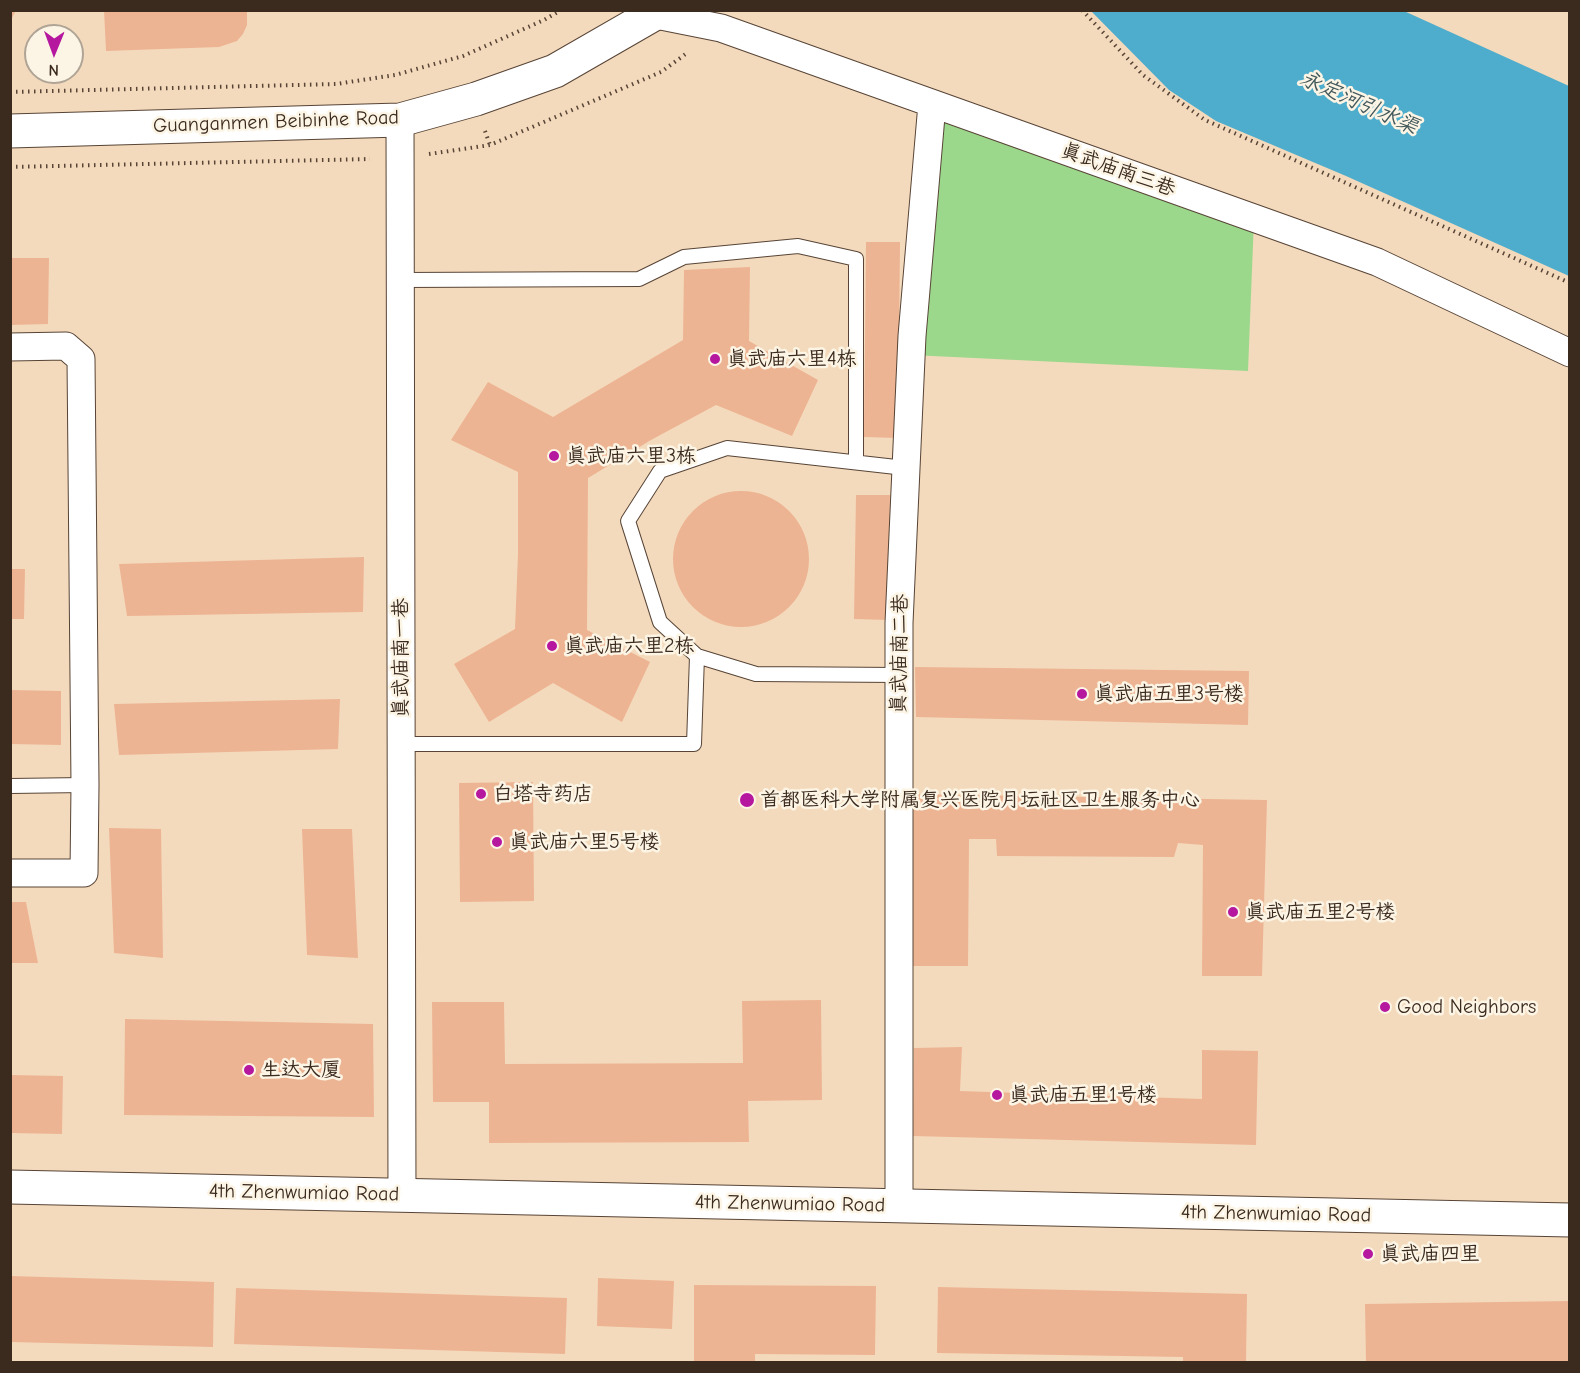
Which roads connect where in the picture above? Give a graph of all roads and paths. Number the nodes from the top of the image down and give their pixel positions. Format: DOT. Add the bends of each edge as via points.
graph roads {
  1 [pos="561,10"];
  2 [pos="1082,10"];
  3 [pos="655,12"];
  4 [pos="10,93"];
  5 [pos="932,104"];
  6 [pos="400,120"];
  7 [pos="10,131"];
  8 [pos="401,280"];
  9 [pos="1569,283"];
  10 [pos="10,346"];
  11 [pos="1569,353"];
  12 [pos="856,462"];
  13 [pos="905,468"];
  14 [pos="697,656"];
  15 [pos="899,675"];
  16 [pos="401,744"];
  17 [pos="84,785"];
  18 [pos="10,786"];
  19 [pos="10,873"];
  20 [pos="10,1186"];
  21 [pos="402,1195"];
  22 [pos="899,1206"];
  23 [pos="1569,1220"];
  1 -- 4 [label="path" via="463,56 395,75 336,84"];
  2 -- 9 [label="path" via="1143,75 1205,120"];
  3 -- 5 [label="street, 真武庙南三巷" via="721,28"];
  3 -- 6 [label="street, Guanganmen Beibinhe Road" via="555,72"];
  5 -- 11 [label="street, 真武庙南三巷" via="1377,262"];
  5 -- 13 [label="street, 真武庙南二巷"];
  6 -- 7 [label="street, Guanganmen Beibinhe Road"];
  6 -- 8 [label="street, 真武庙南一巷"];
  8 -- 12 [label="lane" via="639,279 684,257 798,246 856,259"];
  8 -- 16 [label="street, 真武庙南一巷"];
  10 -- 17 [label="street" via="66,346 81,359"];
  12 -- 13 [label="lane"];
  12 -- 14 [label="lane" via="727,448 660,471 628,521 660,622"];
  13 -- 15 [label="street, 真武庙南二巷"];
  14 -- 15 [label="lane" via="756,674"];
  14 -- 16 [label="lane" via="694,744"];
  15 -- 22 [label="street, 真武庙南二巷"];
  16 -- 21 [label="street, 真武庙南一巷"];
  17 -- 18 [label="lane"];
  17 -- 19 [label="street" via="84,873"];
  20 -- 21 [label="street, 4th Zhenwumiao Road"];
  21 -- 22 [label="street, 4th Zhenwumiao Road"];
  22 -- 23 [label="street, 4th Zhenwumiao Road"];
}
